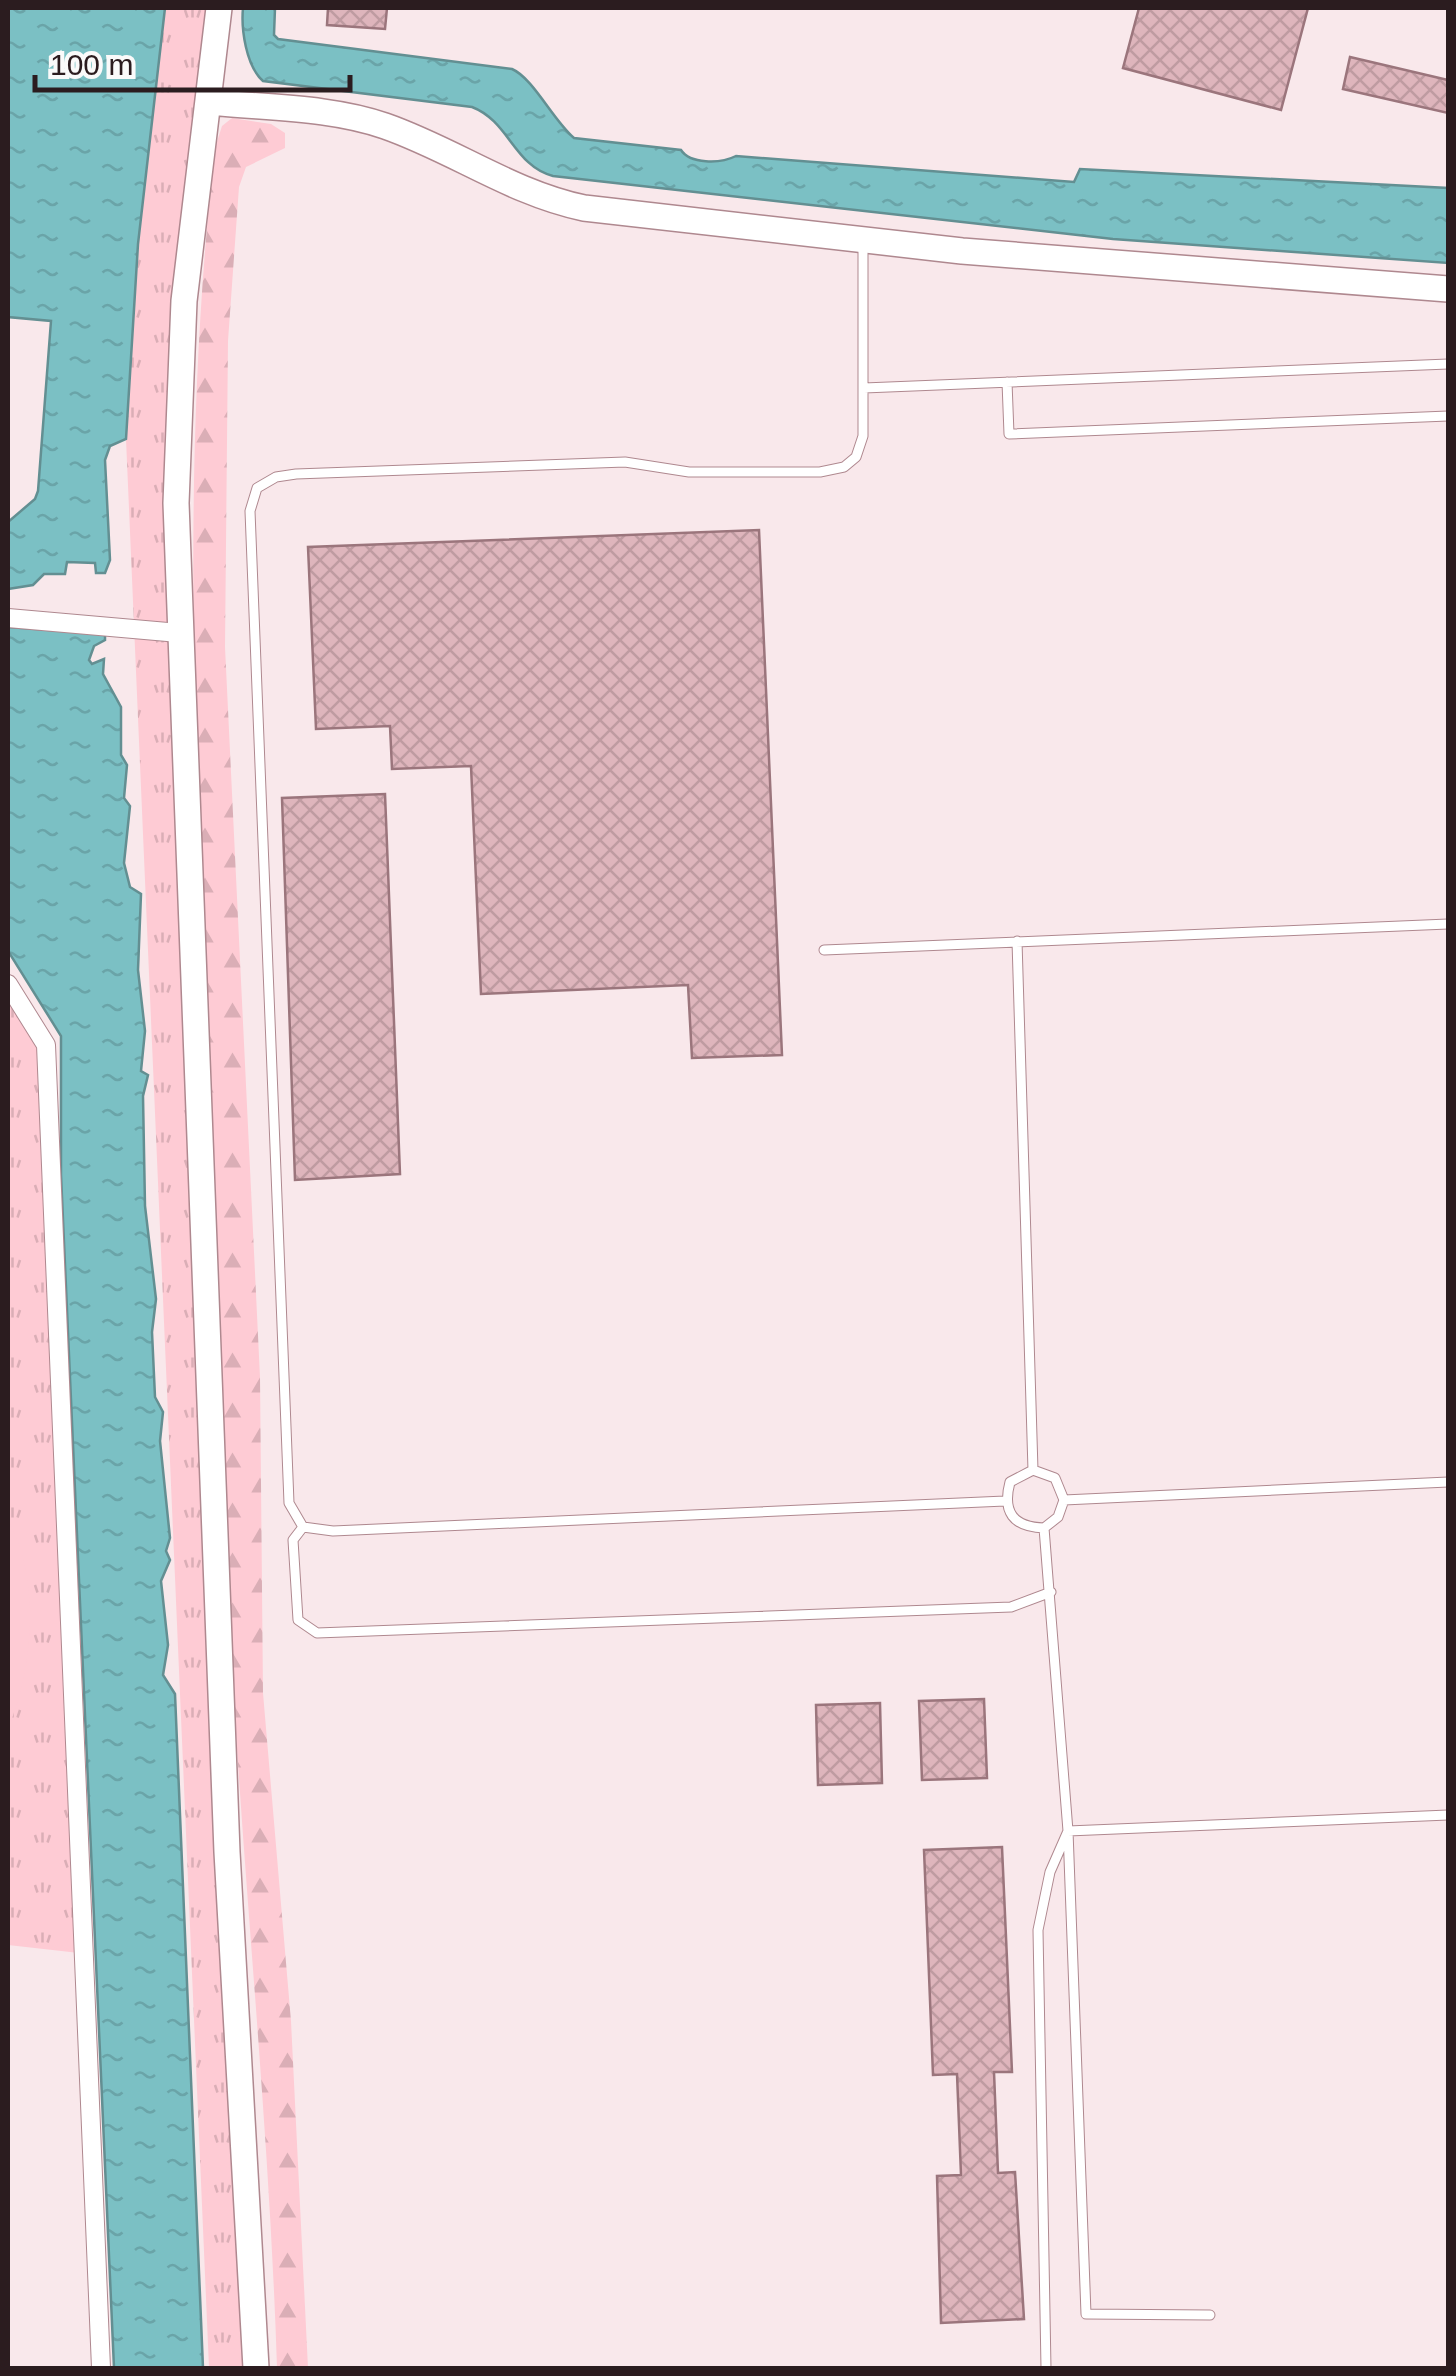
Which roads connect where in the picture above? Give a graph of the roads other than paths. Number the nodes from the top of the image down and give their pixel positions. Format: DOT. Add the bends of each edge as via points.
graph roads {
  1 [pos="218,8"];
  2 [pos="210,102"];
  3 [pos="863,240"];
  4 [pos="1448,289"];
  5 [pos="1448,364"];
  6 [pos="1007,382"];
  7 [pos="864,388"];
  8 [pos="1448,416"];
  9 [pos="8,618"];
  10 [pos="180,633"];
  11 [pos="1448,924"];
  12 [pos="1017,941"];
  13 [pos="824,950"];
  14 [pos="8,984"];
  15 [pos="1033,1470"];
  16 [pos="1448,1482"];
  17 [pos="1064,1500"];
  18 [pos="1005,1501"];
  19 [pos="303,1527"];
  20 [pos="1044,1528"];
  21 [pos="1051,1592"];
  22 [pos="1448,1815"];
  23 [pos="1068,1831"];
  24 [pos="1210,2314"];
  25 [pos="101,2368"];
  26 [pos="256,2368"];
  27 [pos="1046,2368"];
  1 -- 2 [label="street"];
  2 -- 3 [label="street" via="379,124 525,193 568,204"];
  2 -- 10 [label="street" via="184,301 176,503"];
  3 -- 4 [label="street"];
  3 -- 7 [label="lane"];
  5 -- 6 [label="lane"];
  6 -- 7 [label="lane"];
  6 -- 8 [label="lane" via="1009,434"];
  7 -- 19 [label="lane" via="856,457 820,472 689,472 606,462 296,474 257,488 250,511 289,1504"];
  9 -- 10 [label="street"];
  10 -- 26 [label="street" via="226,1832"];
  11 -- 12 [label="lane"];
  12 -- 13 [label="lane"];
  12 -- 15 [label="lane"];
  14 -- 25 [label="street" via="46,1045"];
  15 -- 17 [label="lane" via="1055,1478"];
  15 -- 18 [label="lane" via="1010,1482"];
  16 -- 17 [label="lane"];
  17 -- 20 [label="lane"];
  18 -- 19 [label="lane" via="333,1531"];
  18 -- 20 [label="lane" via="1009,1516 1024,1527"];
  19 -- 21 [label="lane" via="294,1540 298,1620 317,1633 1011,1607"];
  20 -- 21 [label="lane"];
  21 -- 23 [label="lane"];
  22 -- 23 [label="lane"];
  23 -- 24 [label="lane" via="1086,2314"];
  23 -- 27 [label="lane" via="1050,1872 1038,1930"];
}
